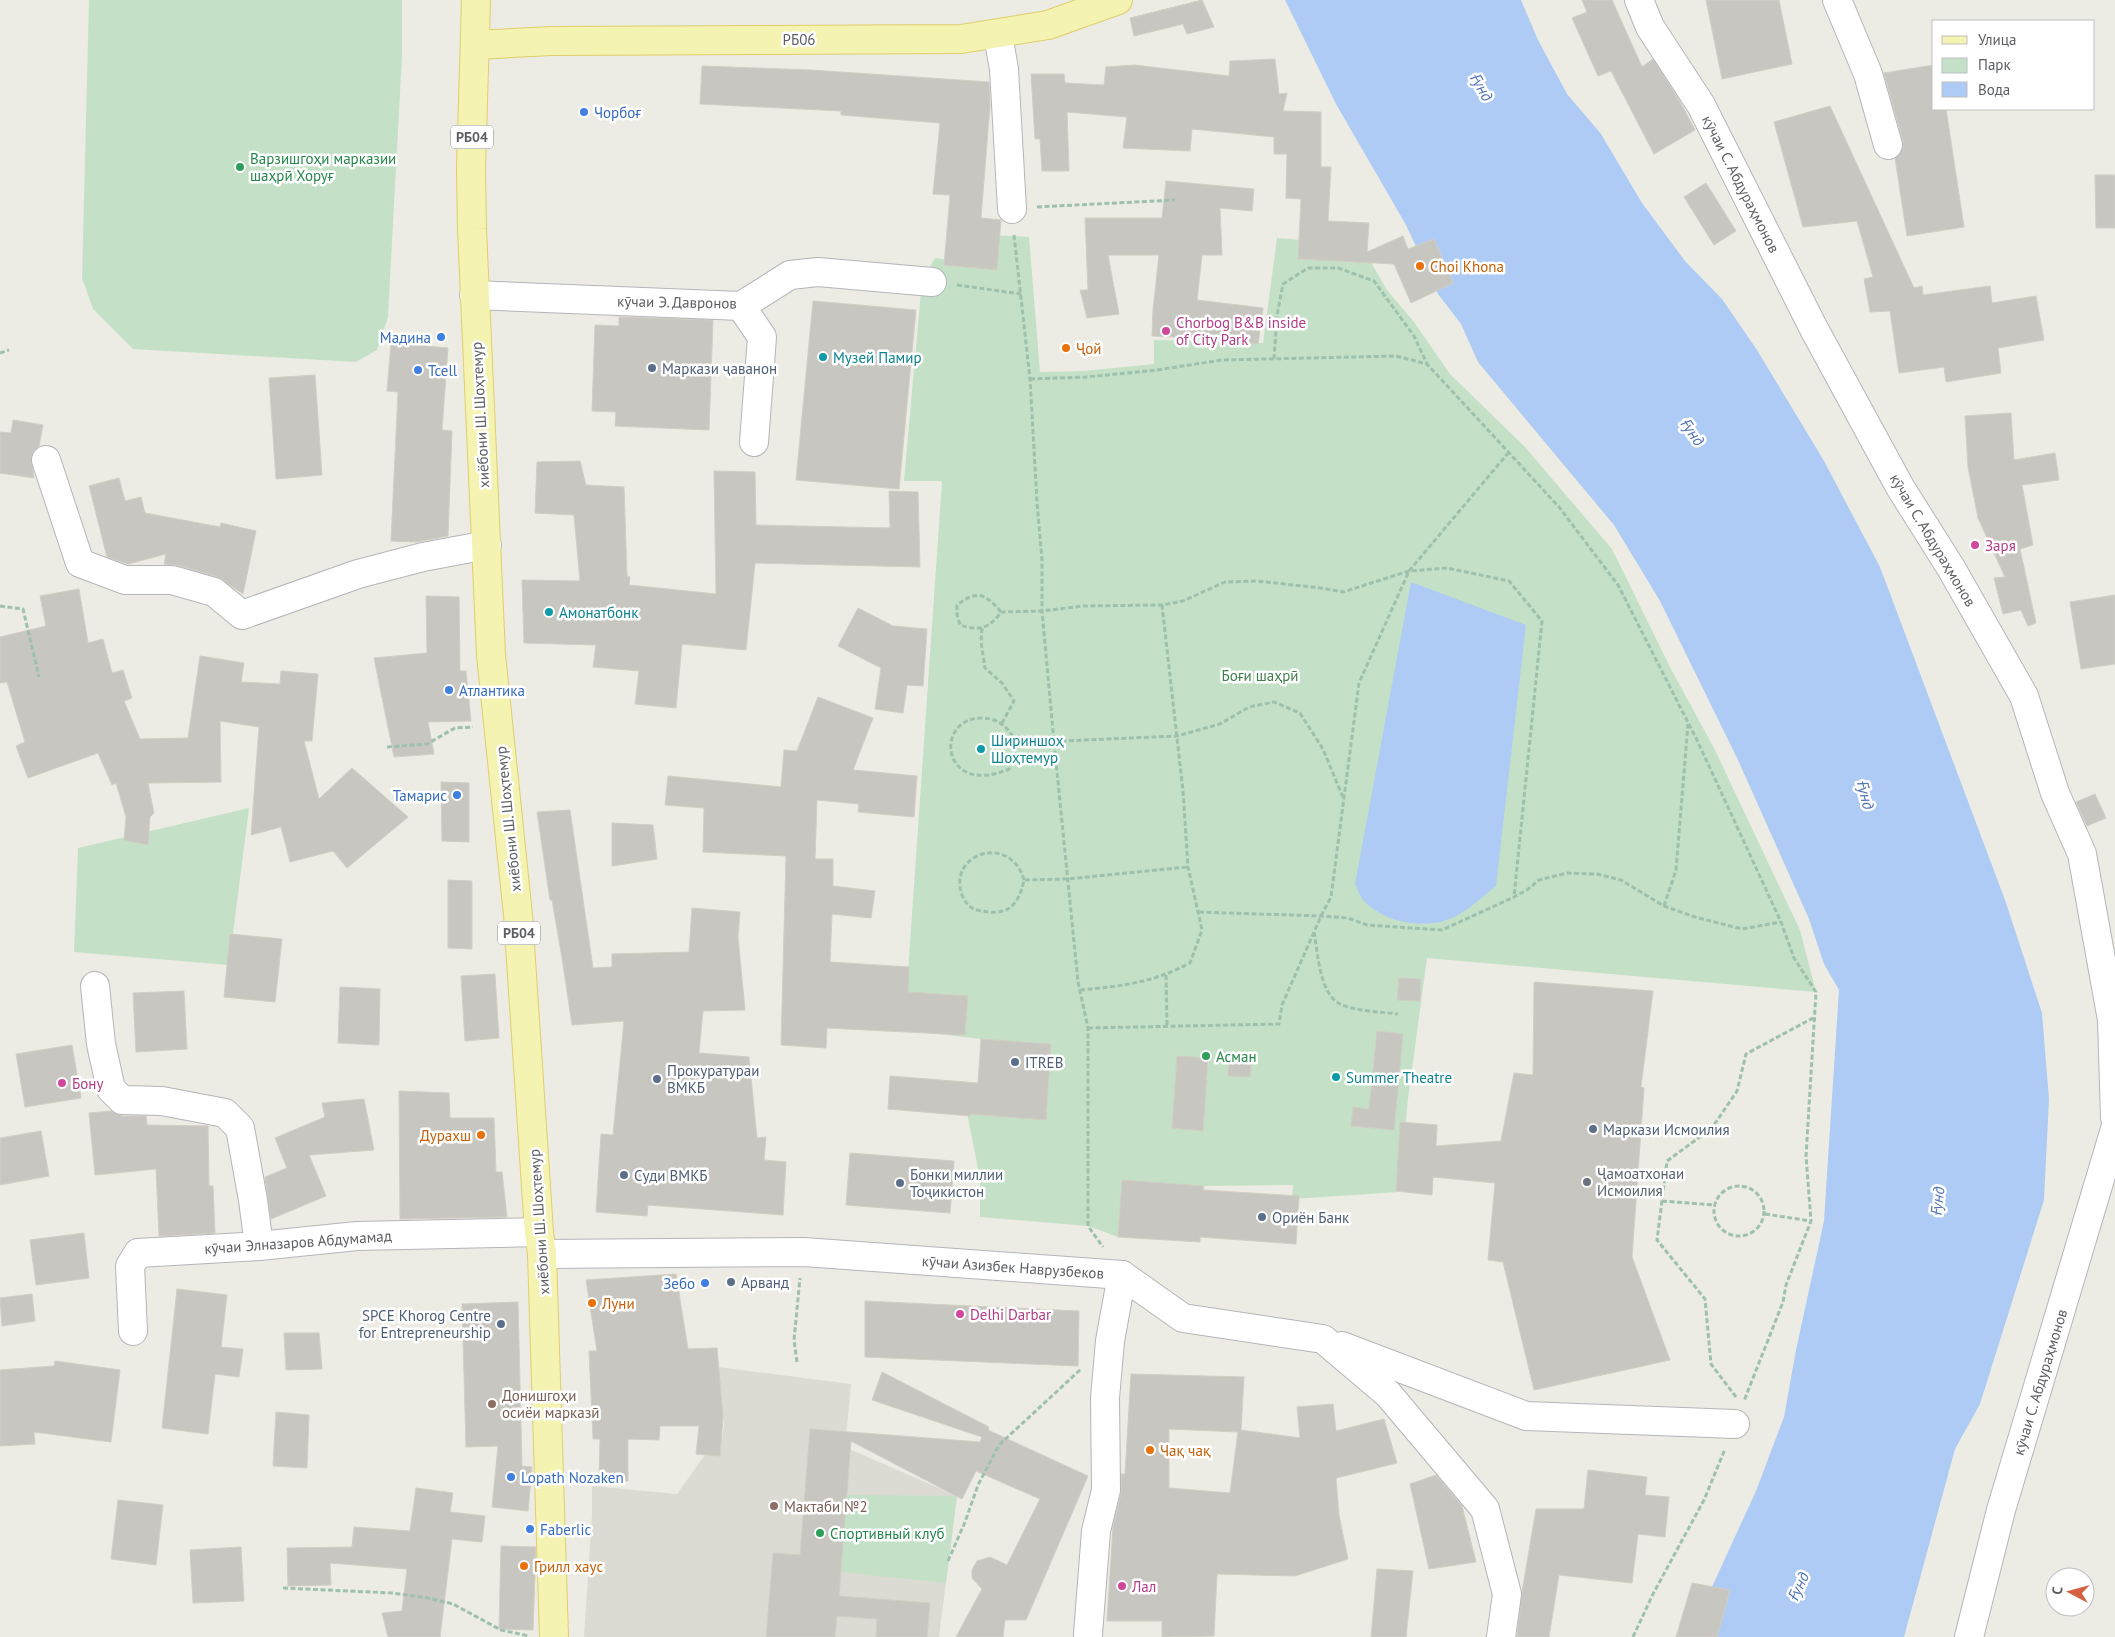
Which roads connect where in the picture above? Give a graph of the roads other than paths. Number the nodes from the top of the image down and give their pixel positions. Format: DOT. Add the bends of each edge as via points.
graph roads {
  1 [pos="476,0"];
  2 [pos="1118,0"];
  3 [pos="1639,0"];
  4 [pos="1837,0"];
  5 [pos="998,35"];
  6 [pos="475,45"];
  7 [pos="1888,145"];
  8 [pos="1012,209"];
  9 [pos="932,282"];
  10 [pos="474,295"];
  11 [pos="741,306"];
  12 [pos="754,442"];
  13 [pos="46,460"];
  14 [pos="487,545"];
  15 [pos="95,986"];
  16 [pos="2115,1118"];
  17 [pos="2115,1128"];
  18 [pos="541,1243"];
  19 [pos="259,1246"];
  20 [pos="1122,1275"];
  21 [pos="133,1331"];
  22 [pos="1323,1339"];
  23 [pos="1735,1424"];
  24 [pos="1088,1634"];
  25 [pos="554,1637"];
  26 [pos="1501,1637"];
  27 [pos="1969,1637"];
  1 -- 6 [label="main road, хиёбони Ш. Шоҳтемур / РБ04"];
  2 -- 5 [label="main road, РБ06 / РБ06" via="1048,25"];
  3 -- 16 [label="street, кӯчаи С. Абдураҳмонов" via="1650,27 1700,105 1814,329 1900,487 1951,568 2024,696 2055,793 2082,854 2112,1020"];
  4 -- 7 [label="street" via="1868,74"];
  5 -- 6 [label="main road, РБ06 / РБ06" via="961,39"];
  5 -- 8 [label="street" via="1004,69"];
  6 -- 10 [label="main road, хиёбони Ш. Шоҳтемур / РБ04" via="471,169"];
  9 -- 11 [label="street, кӯчаи Э. Давронов" via="818,272 790,275"];
  10 -- 11 [label="street, кӯчаи Э. Давронов"];
  10 -- 14 [label="main road, хиёбони Ш. Шоҳтемур / РБ04"];
  11 -- 12 [label="street" via="762,337"];
  13 -- 14 [label="street" via="80,563 125,580 172,580 214,592 242,616 358,574"];
  14 -- 18 [label="main road, хиёбони Ш. Шоҳтемур / РБ04" via="491,655 518,915"];
  15 -- 19 [label="street" via="101,1044 111,1089 122,1100 162,1100 225,1113 240,1128"];
  17 -- 27 [label="street, кӯчаи С. Абдураҳмонов" via="2001,1510"];
  18 -- 19 [label="street, кӯчаи Элназаров Абдумамад" via="357,1236"];
  18 -- 20 [label="street, кӯчаи Азизбек Наврузбеков" via="804,1252"];
  18 -- 25 [label="main road, хиёбони Ш. Шоҳтемур / РБ04"];
  19 -- 21 [label="street, кӯчаи Элназаров Абдумамад" via="138,1253 130,1266"];
  20 -- 22 [label="street" via="1183,1318"];
  20 -- 24 [label="street, кӯчаи Азизбек Наврузбеков" via="1110,1340 1105,1398 1106,1490 1096,1531"];
  22 -- 23 [label="street" via="1526,1416"];
  22 -- 26 [label="street" via="1388,1394 1485,1509 1507,1594"];
}
